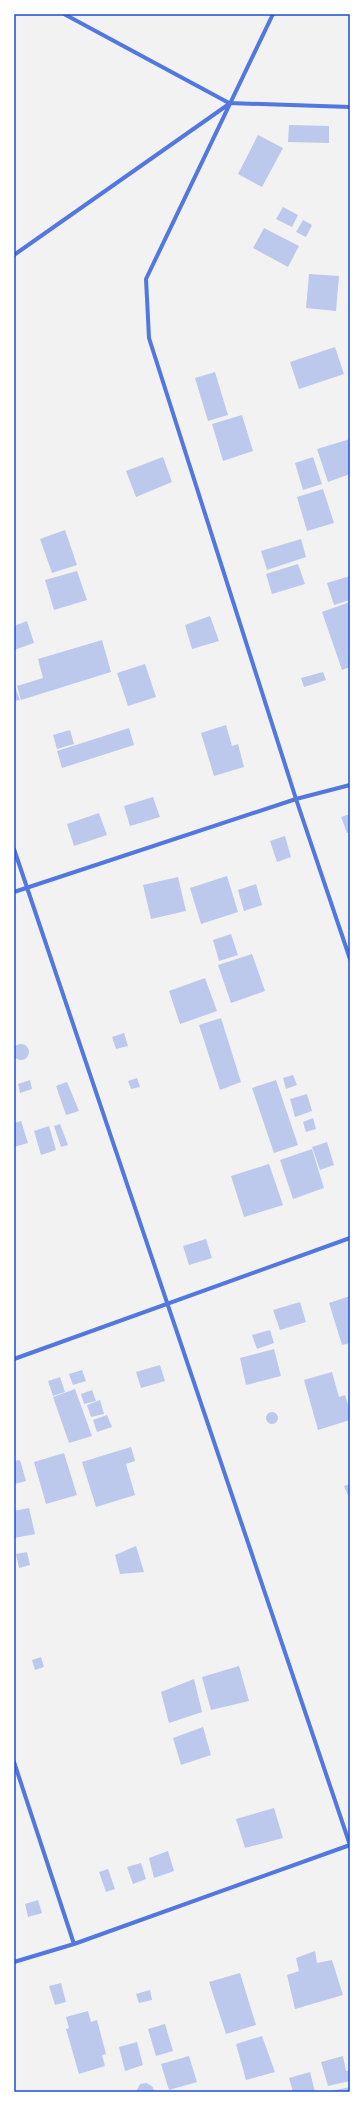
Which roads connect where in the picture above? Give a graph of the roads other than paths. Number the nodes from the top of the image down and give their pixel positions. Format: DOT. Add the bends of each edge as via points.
graph roads {
  1 [pos="64,14"];
  2 [pos="273,14"];
  3 [pos="229,103"];
  4 [pos="350,107"];
  5 [pos="14,255"];
  6 [pos="350,785"];
  7 [pos="296,800"];
  8 [pos="14,849"];
  9 [pos="27,888"];
  10 [pos="14,892"];
  11 [pos="350,959"];
  12 [pos="350,1238"];
  13 [pos="168,1305"];
  14 [pos="14,1359"];
  15 [pos="14,1762"];
  16 [pos="350,1845"];
  17 [pos="74,1944"];
  18 [pos="14,1962"];
  1 -- 3 [label="street"];
  2 -- 3 [label="street"];
  3 -- 4 [label="street"];
  3 -- 5 [label="street"];
  3 -- 7 [label="street" via="146,279 149,338"];
  6 -- 7 [label="street"];
  7 -- 9 [label="street"];
  7 -- 11 [label="street"];
  8 -- 9 [label="street"];
  9 -- 10 [label="street"];
  9 -- 13 [label="street"];
  12 -- 13 [label="street"];
  13 -- 14 [label="street"];
  13 -- 16 [label="street"];
  15 -- 17 [label="street"];
  16 -- 17 [label="street"];
  17 -- 18 [label="street"];
}
